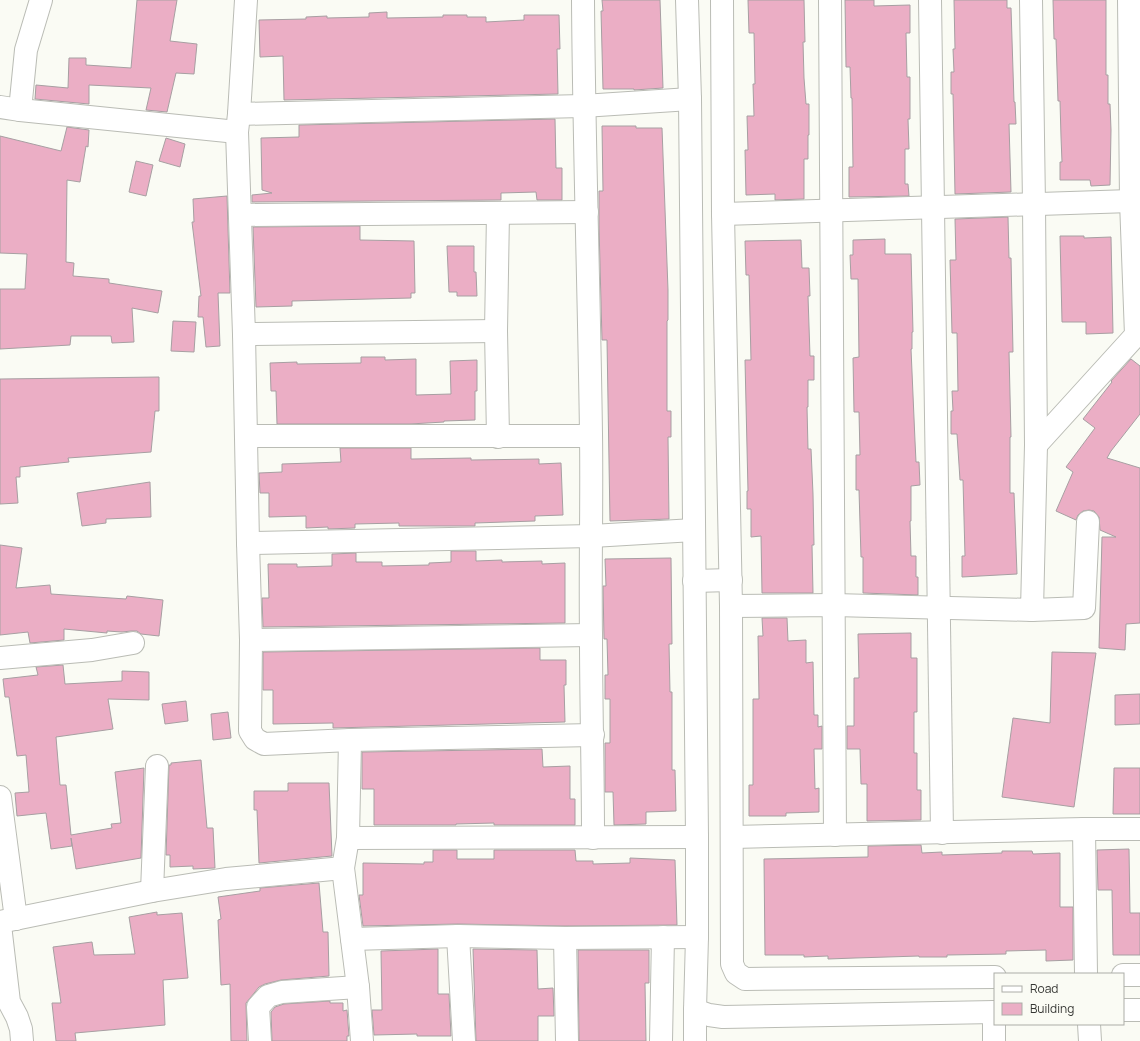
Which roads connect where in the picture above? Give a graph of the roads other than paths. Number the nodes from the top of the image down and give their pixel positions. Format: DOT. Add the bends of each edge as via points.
graph roads {
  1 [pos="41,0"];
  2 [pos="246,0"];
  3 [pos="583,0"];
  4 [pos="688,0"];
  5 [pos="722,0"];
  6 [pos="830,0"];
  7 [pos="930,0"];
  8 [pos="1030,0"];
  9 [pos="1133,6"];
  10 [pos="690,99"];
  11 [pos="584,106"];
  12 [pos="10,109"];
  13 [pos="238,123"];
  14 [pos="1131,201"];
  15 [pos="1034,204"];
  16 [pos="932,208"];
  17 [pos="832,211"];
  18 [pos="498,212"];
  19 [pos="587,212"];
  20 [pos="723,214"];
  21 [pos="240,215"];
  22 [pos="496,331"];
  23 [pos="244,334"];
  24 [pos="246,436"];
  25 [pos="591,436"];
  26 [pos="498,437"];
  27 [pos="1036,445"];
  28 [pos="1088,522"];
  29 [pos="694,530"];
  30 [pos="592,536"];
  31 [pos="248,543"];
  32 [pos="731,580"];
  33 [pos="694,581"];
  34 [pos="834,605"];
  35 [pos="731,606"];
  36 [pos="940,607"];
  37 [pos="1032,610"];
  38 [pos="591,635"];
  39 [pos="251,640"];
  40 [pos="133,643"];
  41 [pos="0,658"];
  42 [pos="593,735"];
  43 [pos="350,740"];
  44 [pos="157,766"];
  45 [pos="0,797"];
  46 [pos="1084,829"];
  47 [pos="1140,829"];
  48 [pos="942,833"];
  49 [pos="835,835"];
  50 [pos="697,837"];
  51 [pos="733,837"];
  52 [pos="348,838"];
  53 [pos="593,838"];
  54 [pos="343,868"];
  55 [pos="152,891"];
  56 [pos="5,922"];
  57 [pos="458,936"];
  58 [pos="663,937"];
  59 [pos="697,937"];
  60 [pos="565,938"];
  61 [pos="352,939"];
  62 [pos="1086,973"];
  63 [pos="1124,975"];
  64 [pos="1140,975"];
  65 [pos="994,977"];
  66 [pos="358,987"];
  67 [pos="695,1010"];
  68 [pos="1124,1010"];
  69 [pos="1140,1010"];
  70 [pos="994,1012"];
  71 [pos="1089,1025"];
  72 [pos="22,1041"];
  73 [pos="260,1041"];
  74 [pos="362,1041"];
  75 [pos="464,1041"];
  76 [pos="567,1041"];
  77 [pos="662,1041"];
  78 [pos="695,1041"];
  79 [pos="994,1041"];
  80 [pos="1090,1041"];
  1 -- 12 [label="street"];
  2 -- 13 [label="street"];
  3 -- 11 [label="street"];
  4 -- 10 [label="street"];
  5 -- 20 [label="street"];
  6 -- 17 [label="street"];
  7 -- 16 [label="street"];
  8 -- 15 [label="street"];
  9 -- 14 [label="street"];
  10 -- 11 [label="street"];
  10 -- 29 [label="street"];
  11 -- 13 [label="street"];
  11 -- 19 [label="street"];
  12 -- 13 [label="street"];
  13 -- 21 [label="street"];
  14 -- 15 [label="street"];
  14 -- 27 [label="street" via="1136,335"];
  15 -- 16 [label="street"];
  15 -- 27 [label="street"];
  16 -- 17 [label="street"];
  16 -- 36 [label="street"];
  17 -- 20 [label="street"];
  17 -- 34 [label="street"];
  18 -- 19 [label="street"];
  18 -- 21 [label="street"];
  18 -- 22 [label="street"];
  19 -- 25 [label="street"];
  20 -- 32 [label="street"];
  21 -- 23 [label="street"];
  22 -- 23 [label="street"];
  22 -- 26 [label="street"];
  23 -- 24 [label="street"];
  24 -- 26 [label="street"];
  24 -- 31 [label="street"];
  25 -- 26 [label="street"];
  25 -- 30 [label="street"];
  27 -- 37 [label="street"];
  28 -- 37 [label="street" via="1084,608"];
  29 -- 30 [label="street"];
  29 -- 33 [label="street"];
  30 -- 31 [label="street"];
  30 -- 38 [label="street"];
  31 -- 39 [label="street"];
  32 -- 33 [label="street"];
  32 -- 35 [label="street"];
  33 -- 50 [label="street"];
  34 -- 35 [label="street"];
  34 -- 36 [label="street"];
  34 -- 49 [label="street"];
  35 -- 51 [label="street"];
  36 -- 37 [label="street"];
  36 -- 48 [label="street"];
  38 -- 39 [label="street"];
  38 -- 42 [label="street"];
  39 -- 43 [label="street" via="250,731 255,739 264,744"];
  40 -- 41 [label="street" via="92,650"];
  42 -- 43 [label="street"];
  42 -- 53 [label="street"];
  43 -- 52 [label="street"];
  44 -- 55 [label="street"];
  45 -- 56 [label="street"];
  46 -- 47 [label="street"];
  46 -- 48 [label="street"];
  46 -- 62 [label="street"];
  48 -- 49 [label="street"];
  49 -- 51 [label="street"];
  50 -- 53 [label="street"];
  50 -- 59 [label="street"];
  51 -- 65 [label="street" via="732,964 736,973 745,979"];
  52 -- 53 [label="street"];
  52 -- 54 [label="street"];
  54 -- 55 [label="street" via="226,879"];
  54 -- 61 [label="street"];
  55 -- 56 [label="street"];
  56 -- 72 [label="street" via="9,1002 21,1029"];
  57 -- 60 [label="street"];
  57 -- 61 [label="street"];
  57 -- 75 [label="street"];
  58 -- 59 [label="street"];
  58 -- 60 [label="street"];
  58 -- 77 [label="street"];
  59 -- 67 [label="street"];
  60 -- 76 [label="street"];
  61 -- 66 [label="street"];
  63 -- 64 [label="street"];
  66 -- 73 [label="street" via="282,992 268,996 258,1007"];
  66 -- 74 [label="street"];
  67 -- 70 [label="street" via="723,1017"];
  67 -- 78 [label="street"];
  68 -- 69 [label="street"];
  70 -- 79 [label="street"];
  71 -- 80 [label="street"];
}
